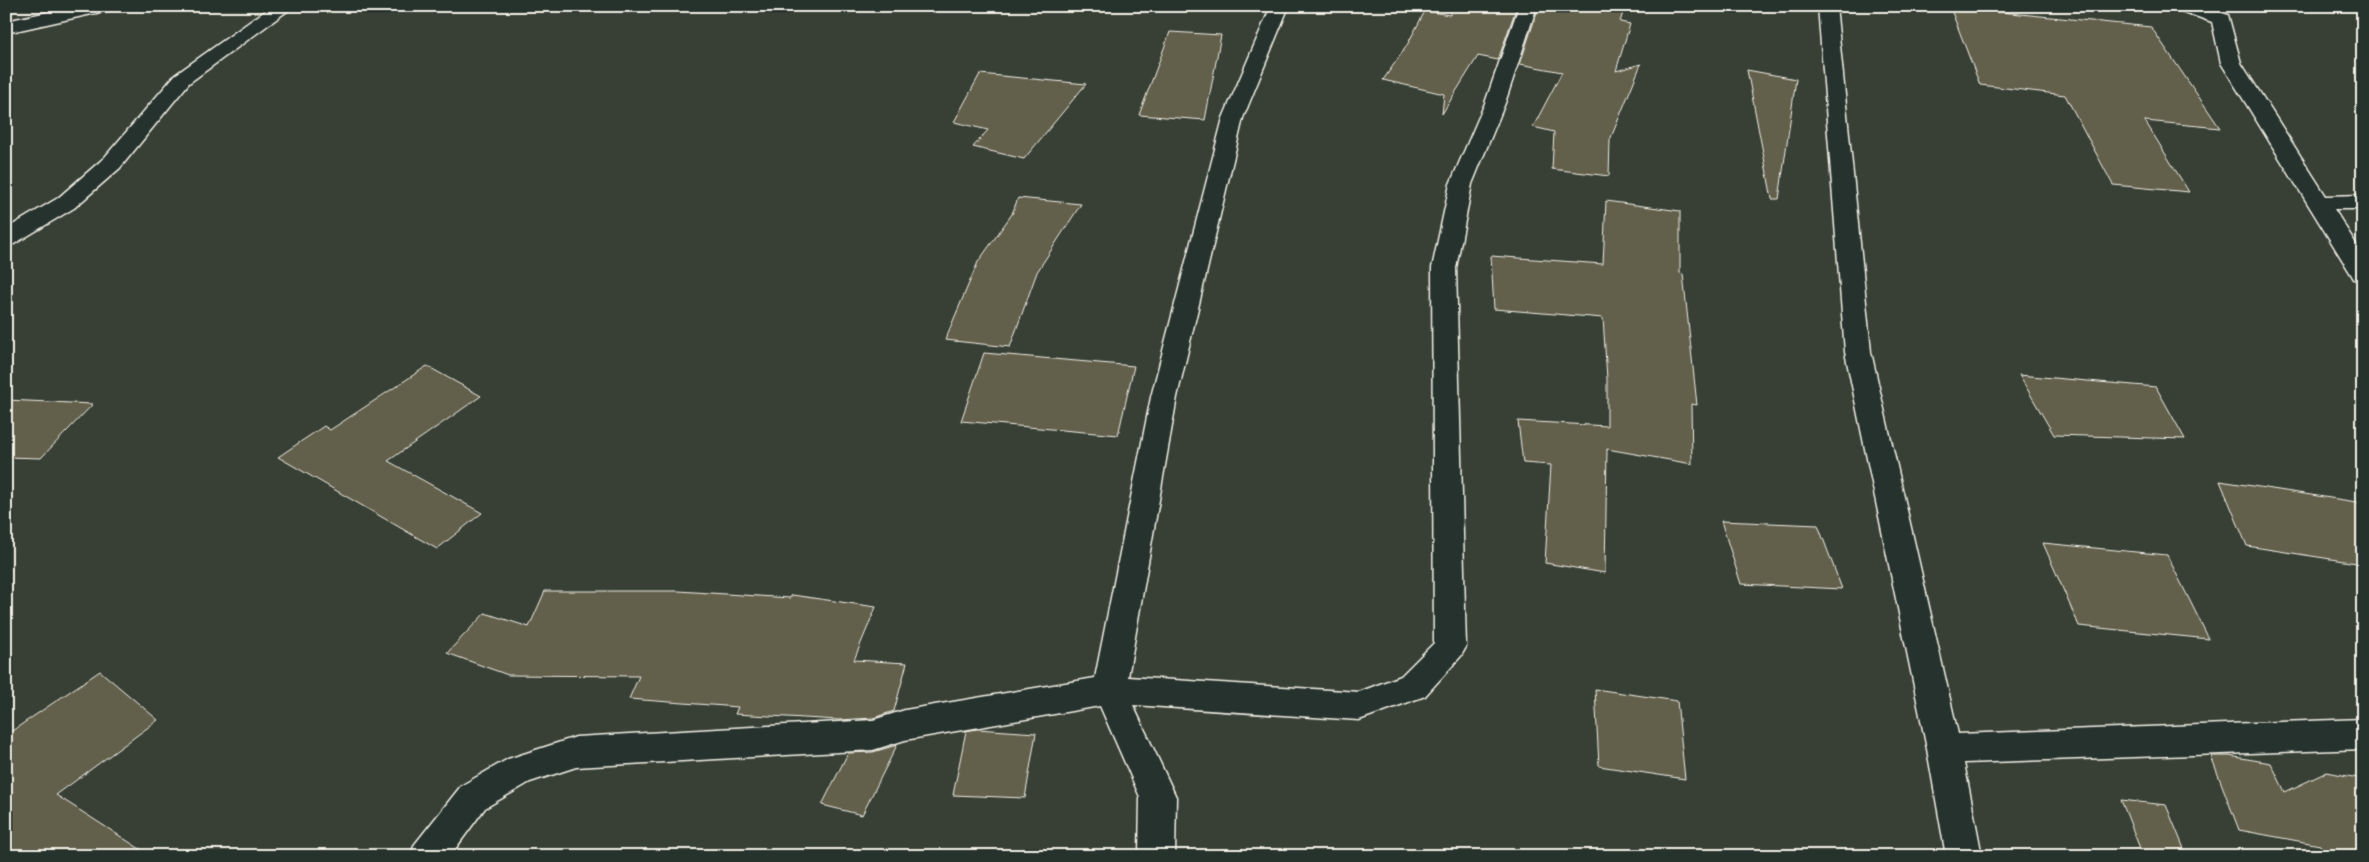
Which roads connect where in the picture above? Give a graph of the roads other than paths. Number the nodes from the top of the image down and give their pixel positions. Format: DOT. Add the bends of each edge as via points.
graph roads {
  1 [pos="103,6"];
  2 [pos="284,6"];
  3 [pos="1280,6"];
  4 [pos="1528,6"];
  5 [pos="1827,6"];
  6 [pos="2185,6"];
  7 [pos="6,27"];
  8 [pos="2363,202"];
  9 [pos="2318,203"];
  10 [pos="6,239"];
  11 [pos="2363,274"];
  12 [pos="1109,690"];
  13 [pos="2363,734"];
  14 [pos="1944,749"];
  15 [pos="428,856"];
  16 [pos="1157,856"];
  17 [pos="1964,856"];
  1 -- 7 [label="street"];
  2 -- 10 [label="street" via="182,79 112,163 66,203"];
  3 -- 12 [label="street" via="1233,118 1164,397"];
  4 -- 12 [label="street" via="1495,103 1461,184 1444,268 1450,646 1413,686 1360,706"];
  5 -- 14 [label="street" via="1858,352"];
  6 -- 9 [label="street" via="2221,19 2231,63"];
  8 -- 9 [label="street"];
  9 -- 11 [label="street"];
  12 -- 15 [label="street" via="905,724 873,734 576,752 520,770 473,797"];
  12 -- 16 [label="street" via="1158,797"];
  13 -- 14 [label="street"];
  14 -- 17 [label="street"];
}
